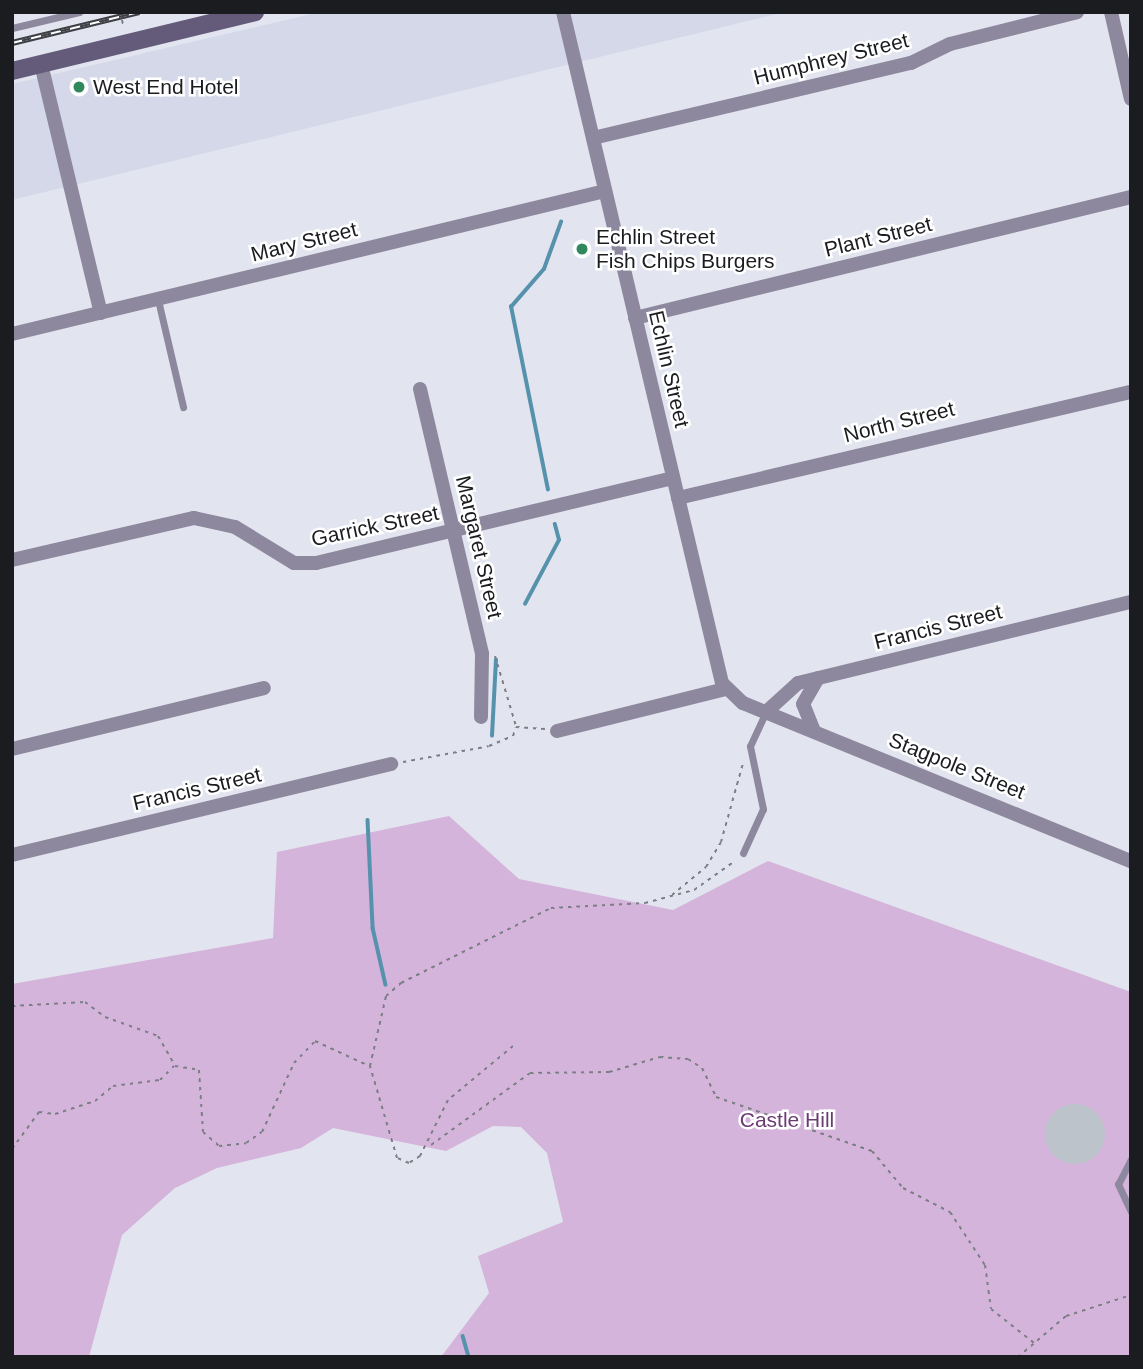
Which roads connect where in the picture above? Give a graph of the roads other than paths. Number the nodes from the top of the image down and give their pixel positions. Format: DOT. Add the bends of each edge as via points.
graph roads {
  1 [pos="79,12"];
  2 [pos="255,12"];
  3 [pos="563,12"];
  4 [pos="1077,12"];
  5 [pos="1111,12"];
  6 [pos="12,28"];
  7 [pos="41,64"];
  8 [pos="12,71"];
  9 [pos="1131,99"];
  10 [pos="593,138"];
  11 [pos="606,191"];
  12 [pos="1131,197"];
  13 [pos="158,299"];
  14 [pos="101,313"];
  15 [pos="635,318"];
  16 [pos="12,334"];
  17 [pos="420,389"];
  18 [pos="1131,392"];
  19 [pos="183,407"];
  20 [pos="673,478"];
  21 [pos="677,498"];
  22 [pos="453,531"];
  23 [pos="12,560"];
  24 [pos="1131,602"];
  25 [pos="819,677"];
  26 [pos="264,688"];
  27 [pos="726,690"];
  28 [pos="766,712"];
  29 [pos="481,717"];
  30 [pos="814,730"];
  31 [pos="557,731"];
  32 [pos="12,749"];
  33 [pos="391,764"];
  34 [pos="743,853"];
  35 [pos="12,855"];
  36 [pos="1131,861"];
  37 [pos="1131,1159"];
  38 [pos="1131,1212"];
  1 -- 6 [label="lane"];
  2 -- 7 [label="main road"];
  3 -- 10 [label="street, Echlin Street"];
  4 -- 10 [label="street, Humphrey Street" via="950,44 911,63"];
  5 -- 9 [label="street"];
  7 -- 8 [label="main road"];
  7 -- 14 [label="street"];
  10 -- 11 [label="street, Echlin Street"];
  11 -- 13 [label="street, Mary Street"];
  11 -- 15 [label="street, Echlin Street"];
  12 -- 15 [label="street, Plant Street"];
  13 -- 14 [label="street, Mary Street"];
  13 -- 19 [label="lane"];
  14 -- 16 [label="street, Mary Street"];
  15 -- 20 [label="street, Echlin Street"];
  17 -- 22 [label="street, Margaret Street"];
  18 -- 21 [label="street, North Street"];
  20 -- 21 [label="street, Echlin Street"];
  20 -- 22 [label="street, Garrick Street"];
  21 -- 27 [label="street, Echlin Street" via="714,662"];
  22 -- 23 [label="street, Garrick Street" via="294,563 235,527 194,518"];
  22 -- 29 [label="street, Margaret Street" via="482,654"];
  24 -- 25 [label="street, Francis Street"];
  25 -- 28 [label="street, Francis Street" via="782,691"];
  25 -- 30 [label="street" via="804,696"];
  26 -- 32 [label="street"];
  27 -- 28 [label="street"];
  27 -- 31 [label="street"];
  28 -- 30 [label="street, Stagpole Street"];
  28 -- 34 [label="lane" via="750,746 763,809"];
  30 -- 36 [label="street, Stagpole Street"];
  33 -- 35 [label="street, Francis Street"];
  37 -- 38 [label="lane" via="1118,1184"];
}
